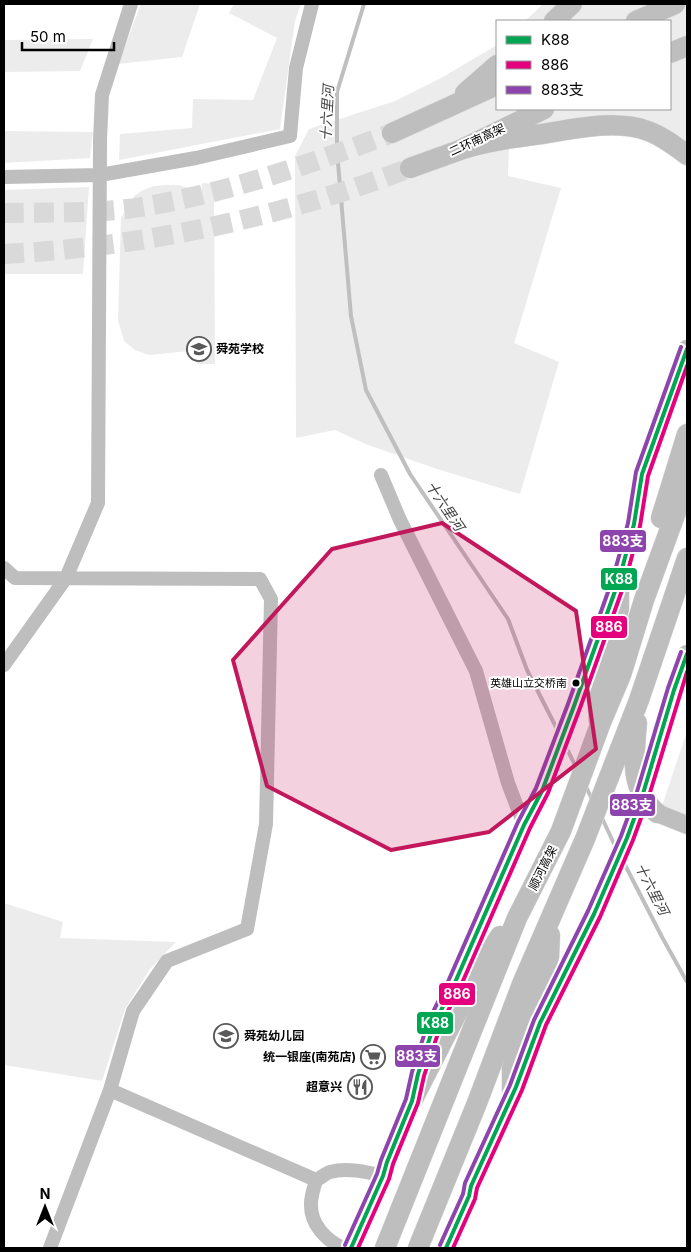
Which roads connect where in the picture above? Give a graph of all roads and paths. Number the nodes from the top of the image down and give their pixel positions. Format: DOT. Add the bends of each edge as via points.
graph roads {
  1 [pos="131,4"];
  2 [pos="312,4"];
  3 [pos="572,4"];
  4 [pos="674,4"];
  5 [pos="555,20"];
  6 [pos="638,20"];
  7 [pos="687,46"];
  8 [pos="671,53"];
  9 [pos="496,66"];
  10 [pos="496,85"];
  11 [pos="449,107"];
  12 [pos="542,110"];
  13 [pos="392,133"];
  14 [pos="460,150"];
  15 [pos="687,155"];
  16 [pos="410,168"];
  17 [pos="100,175"];
  18 [pos="4,177"];
  19 [pos="687,350"];
  20 [pos="687,434"];
  21 [pos="381,475"];
  22 [pos="687,482"];
  23 [pos="687,558"];
  24 [pos="4,568"];
  25 [pos="66,578"];
  26 [pos="618,580"];
  27 [pos="644,600"];
  28 [pos="687,654"];
  29 [pos="4,665"];
  30 [pos="640,695"];
  31 [pos="598,730"];
  32 [pos="654,759"];
  33 [pos="642,797"];
  34 [pos="658,813"];
  35 [pos="524,825"];
  36 [pos="687,825"];
  37 [pos="627,838"];
  38 [pos="552,916"];
  39 [pos="517,918"];
  40 [pos="110,1090"];
  41 [pos="512,1097"];
  42 [pos="412,1102"];
  43 [pos="383,1176"];
  44 [pos="316,1180"];
  45 [pos="383,1244"];
  46 [pos="50,1248"];
  47 [pos="344,1248"];
  48 [pos="350,1248"];
  49 [pos="418,1248"];
  50 [pos="446,1248"];
  1 -- 17 [label="street" via="102,95"];
  2 -- 17 [label="street" via="296,68 290,136 196,158"];
  3 -- 5 [label="highway"];
  4 -- 6 [label="highway"];
  7 -- 8 [label="highway"];
  9 -- 11 [label="highway"];
  10 -- 11 [label="highway"];
  11 -- 13 [label="highway"];
  12 -- 14 [label="highway, 二环南高架"];
  14 -- 15 [label="highway" via="502,139 617,126 647,131"];
  14 -- 16 [label="highway, 二环南高架"];
  17 -- 18 [label="street"];
  17 -- 25 [label="street" via="98,503"];
  19 -- 26 [label="main road" via="642,474 634,524"];
  20 -- 27 [label="highway" via="649,558"];
  21 -- 35 [label="street" via="400,520 476,671 508,783"];
  22 -- 27 [label="highway, 顺河高架"];
  23 -- 30 [label="highway, 顺河高架"];
  24 -- 25 [label="street" via="15,578"];
  25 -- 29 [label="street"];
  25 -- 40 [label="street" via="260,579 271,599 266,824 247,929 167,961 133,1011"];
  26 -- 31 [label="highway" via="619,608 608,662 597,692"];
  26 -- 35 [label="main road" via="542,791"];
  27 -- 31 [label="highway, 顺河高架" via="621,675"];
  28 -- 32 [label="main road"];
  30 -- 33 [label="highway" via="634,768"];
  30 -- 38 [label="highway, 顺河高架"];
  31 -- 39 [label="highway, 顺河高架" via="561,830"];
  32 -- 33 [label="main road"];
  32 -- 34 [label="main road"];
  33 -- 34 [label="highway"];
  33 -- 37 [label="main road"];
  34 -- 36 [label="main road"];
  34 -- 37 [label="main road" via="640,820"];
  35 -- 42 [label="main road" via="435,1022"];
  37 -- 41 [label="main road" via="540,1023"];
  38 -- 41 [label="highway" via="549,956 512,1068"];
  38 -- 49 [label="highway, 顺河高架"];
  39 -- 42 [label="highway" via="496,940"];
  39 -- 45 [label="highway, 顺河高架" via="417,1170"];
  40 -- 44 [label="street"];
  40 -- 46 [label="street"];
  41 -- 50 [label="main road"];
  42 -- 43 [label="main road"];
  43 -- 44 [label="street" via="349,1170 329,1172"];
  43 -- 48 [label="main road"];
  44 -- 47 [label="street" via="310,1202 312,1214 319,1229 333,1244"];
}
